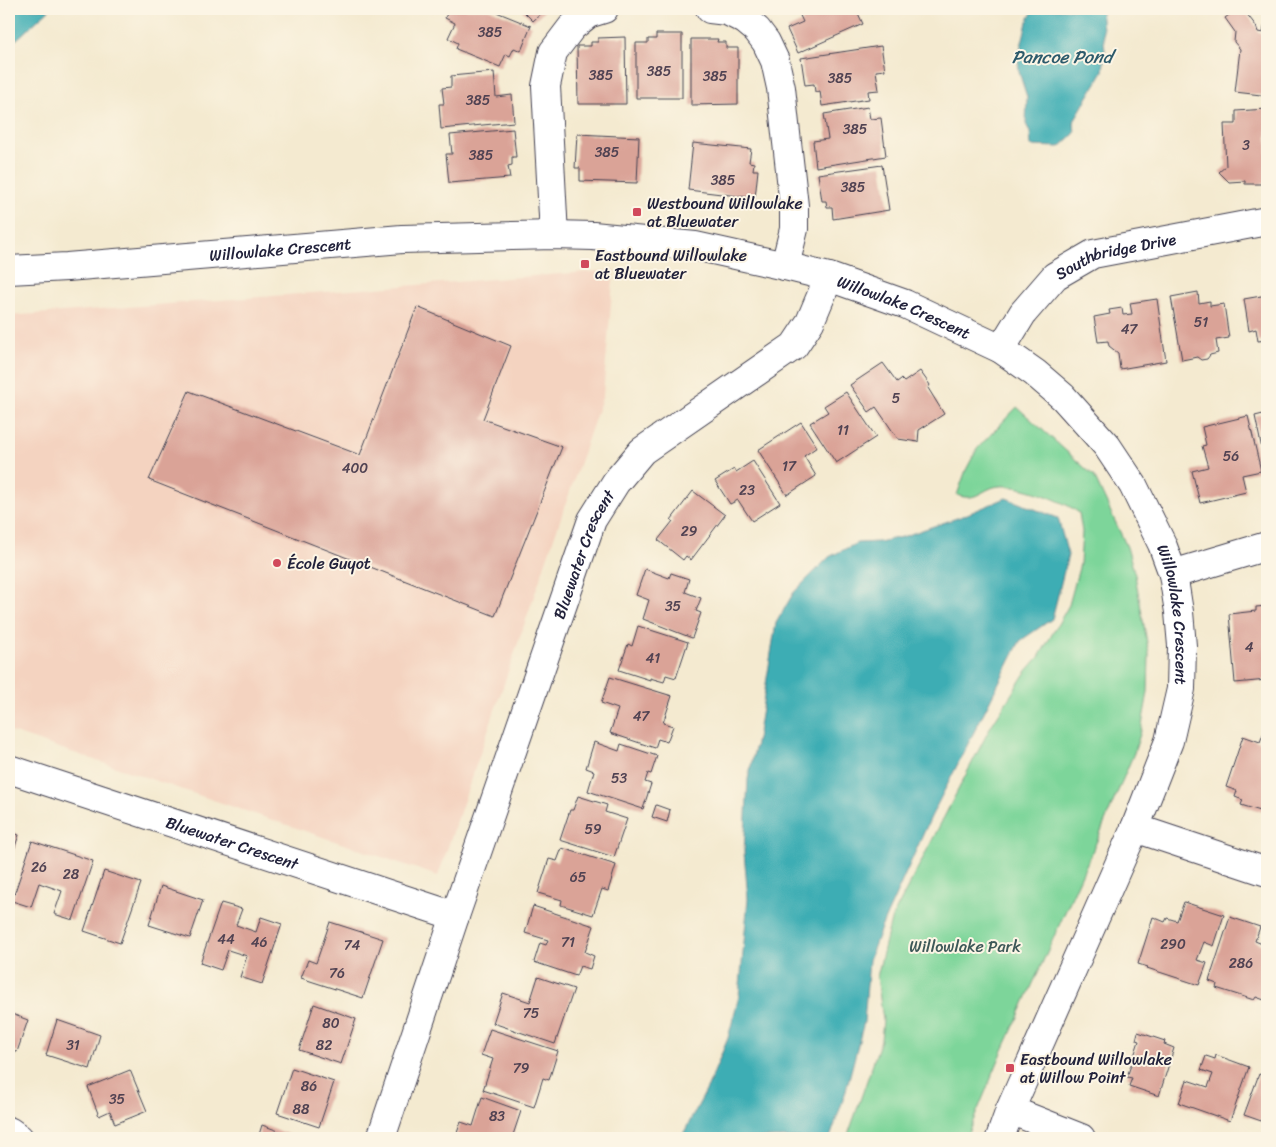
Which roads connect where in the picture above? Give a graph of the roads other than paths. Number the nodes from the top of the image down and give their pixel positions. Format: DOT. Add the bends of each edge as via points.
graph roads {
  1 [pos="604,9"];
  2 [pos="710,9"];
  3 [pos="1267,222"];
  4 [pos="554,235"];
  5 [pos="785,266"];
  6 [pos="9,270"];
  7 [pos="829,277"];
  8 [pos="1001,349"];
  9 [pos="1267,546"];
  10 [pos="1173,574"];
  11 [pos="9,769"];
  12 [pos="1135,828"];
  13 [pos="1267,872"];
  14 [pos="455,916"];
  15 [pos="1010,1110"];
  16 [pos="9,1131"];
  17 [pos="19,1138"];
  18 [pos="381,1138"];
  19 [pos="1000,1138"];
  20 [pos="1081,1138"];
  1 -- 4 [label="street" via="588,14 572,27 553,52 546,86"];
  2 -- 5 [label="street" via="727,11 745,20 766,42 775,61 794,206 794,229"];
  3 -- 8 [label="street, Southbridge Drive" via="1094,254 1055,276 1023,313"];
  4 -- 5 [label="street, Willowlake Crescent" via="695,246"];
  4 -- 6 [label="street, Willowlake Crescent" via="402,239"];
  5 -- 7 [label="street, Willowlake Crescent"];
  7 -- 8 [label="street, Willowlake Crescent" via="904,304"];
  7 -- 14 [label="street, Bluewater Crescent" via="810,322 794,346 642,452 616,482 592,520"];
  8 -- 10 [label="street, Willowlake Crescent" via="1063,397 1107,446 1133,485"];
  9 -- 10 [label="street"];
  10 -- 12 [label="street, Willowlake Crescent" via="1182,646 1181,689 1169,741"];
  11 -- 14 [label="street, Bluewater Crescent"];
  12 -- 13 [label="street"];
  12 -- 15 [label="street, Willowlake Crescent"];
  14 -- 18 [label="street, Bluewater Crescent"];
  15 -- 19 [label="street, Willowlake Crescent"];
  15 -- 20 [label="street"];
  16 -- 17 [label="street"];
}
